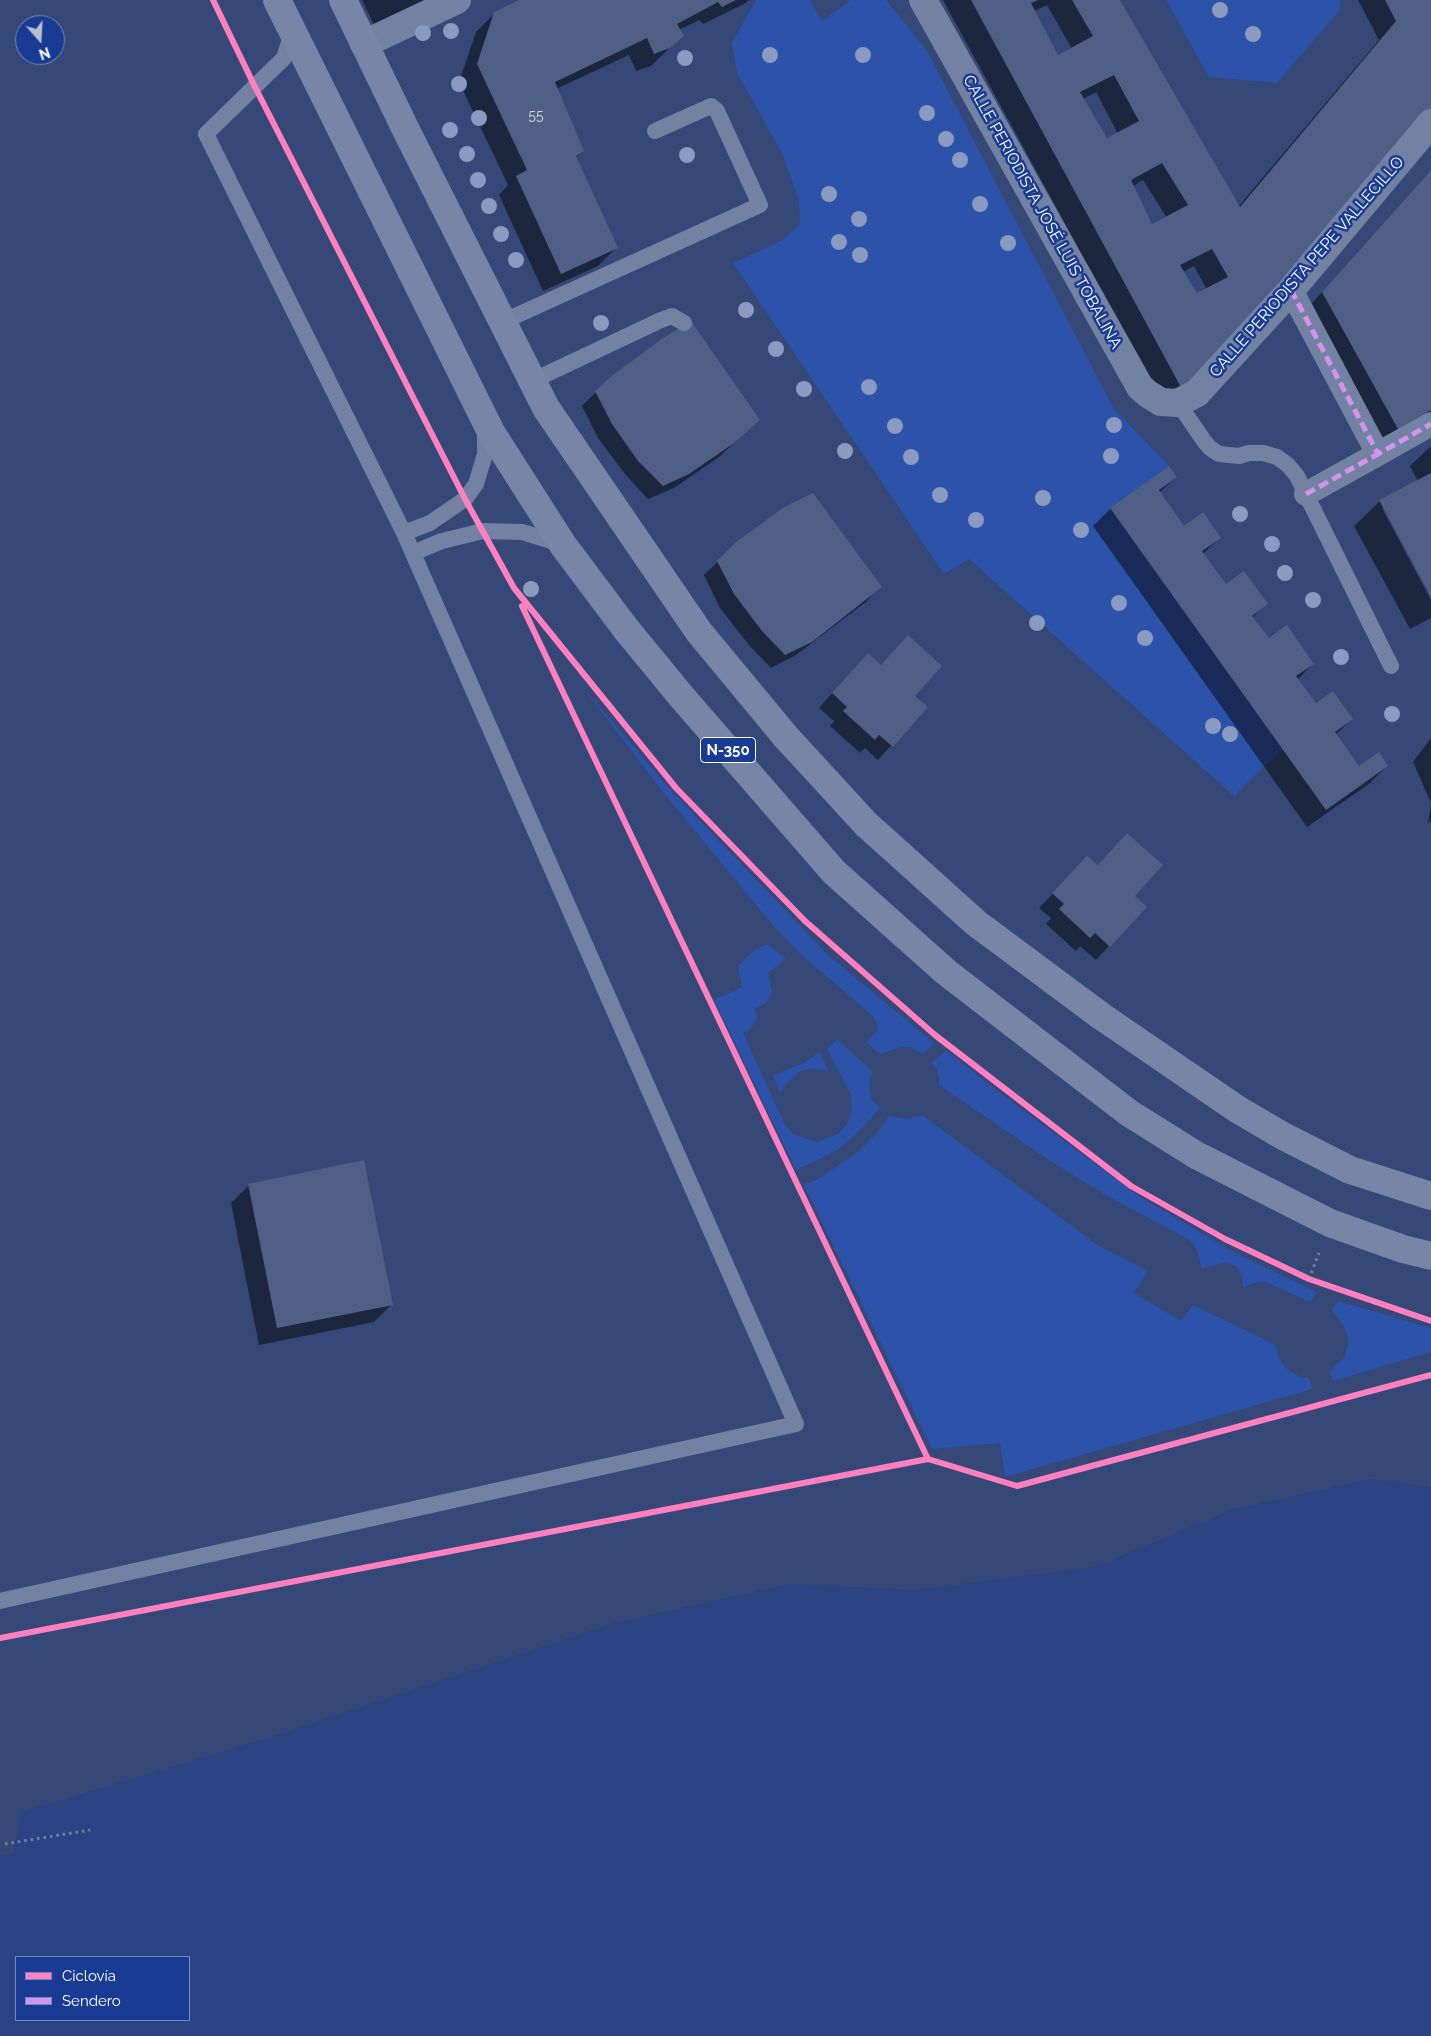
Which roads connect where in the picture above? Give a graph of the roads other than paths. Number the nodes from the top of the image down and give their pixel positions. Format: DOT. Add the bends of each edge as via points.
graph roads {
  1 [pos="277,0"];
  2 [pos="343,0"];
  3 [pos="457,0"];
  4 [pos="924,0"];
  5 [pos="292,33"];
  6 [pos="364,44"];
  7 [pos="1431,123"];
  8 [pos="655,131"];
  9 [pos="1291,290"];
  10 [pos="502,322"];
  11 [pos="684,322"];
  12 [pos="532,381"];
  13 [pos="1178,403"];
  14 [pos="486,423"];
  15 [pos="1431,424"];
  16 [pos="1378,454"];
  17 [pos="1306,494"];
  18 [pos="404,533"];
  19 [pos="563,545"];
  20 [pos="412,553"];
  21 [pos="1391,666"];
  22 [pos="1431,1196"];
  23 [pos="1431,1256"];
  24 [pos="0,1601"];
  1 -- 5 [label="highway, N-350"];
  2 -- 6 [label="highway, N-350"];
  3 -- 6 [label="street"];
  4 -- 13 [label="street, CALLE PERIODISTA JOSÉ LUIS TOBALINA" via="1140,387 1156,400"];
  5 -- 14 [label="highway, N-350"];
  5 -- 18 [label="lane" via="284,58 206,134"];
  6 -- 10 [label="highway, N-350"];
  7 -- 9 [label="street, CALLE PERIODISTA PEPE VALLECILLO"];
  8 -- 10 [label="lane" via="711,106 717,111 760,205"];
  9 -- 13 [label="street, CALLE PERIODISTA PEPE VALLECILLO" via="1197,393"];
  9 -- 16 [label="street"];
  10 -- 12 [label="highway, N-350"];
  11 -- 12 [label="lane" via="672,316 661,320"];
  12 -- 22 [label="highway, N-350" via="546,408 699,632 786,737 874,831 976,923 1101,1016 1237,1109 1350,1170"];
  13 -- 17 [label="lane" via="1210,448 1229,456 1263,453 1277,457 1293,471"];
  14 -- 18 [label="lane" via="485,454 476,484 465,499 430,522"];
  14 -- 19 [label="highway, N-350"];
  15 -- 16 [label="street"];
  16 -- 17 [label="street"];
  17 -- 21 [label="lane"];
  18 -- 20 [label="lane"];
  19 -- 20 [label="lane" via="522,532 483,531 442,541"];
  19 -- 23 [label="highway, N-350" via="675,689 834,872 946,972 1129,1113 1196,1155 1330,1223"];
  20 -- 24 [label="lane" via="796,1424"];
}
